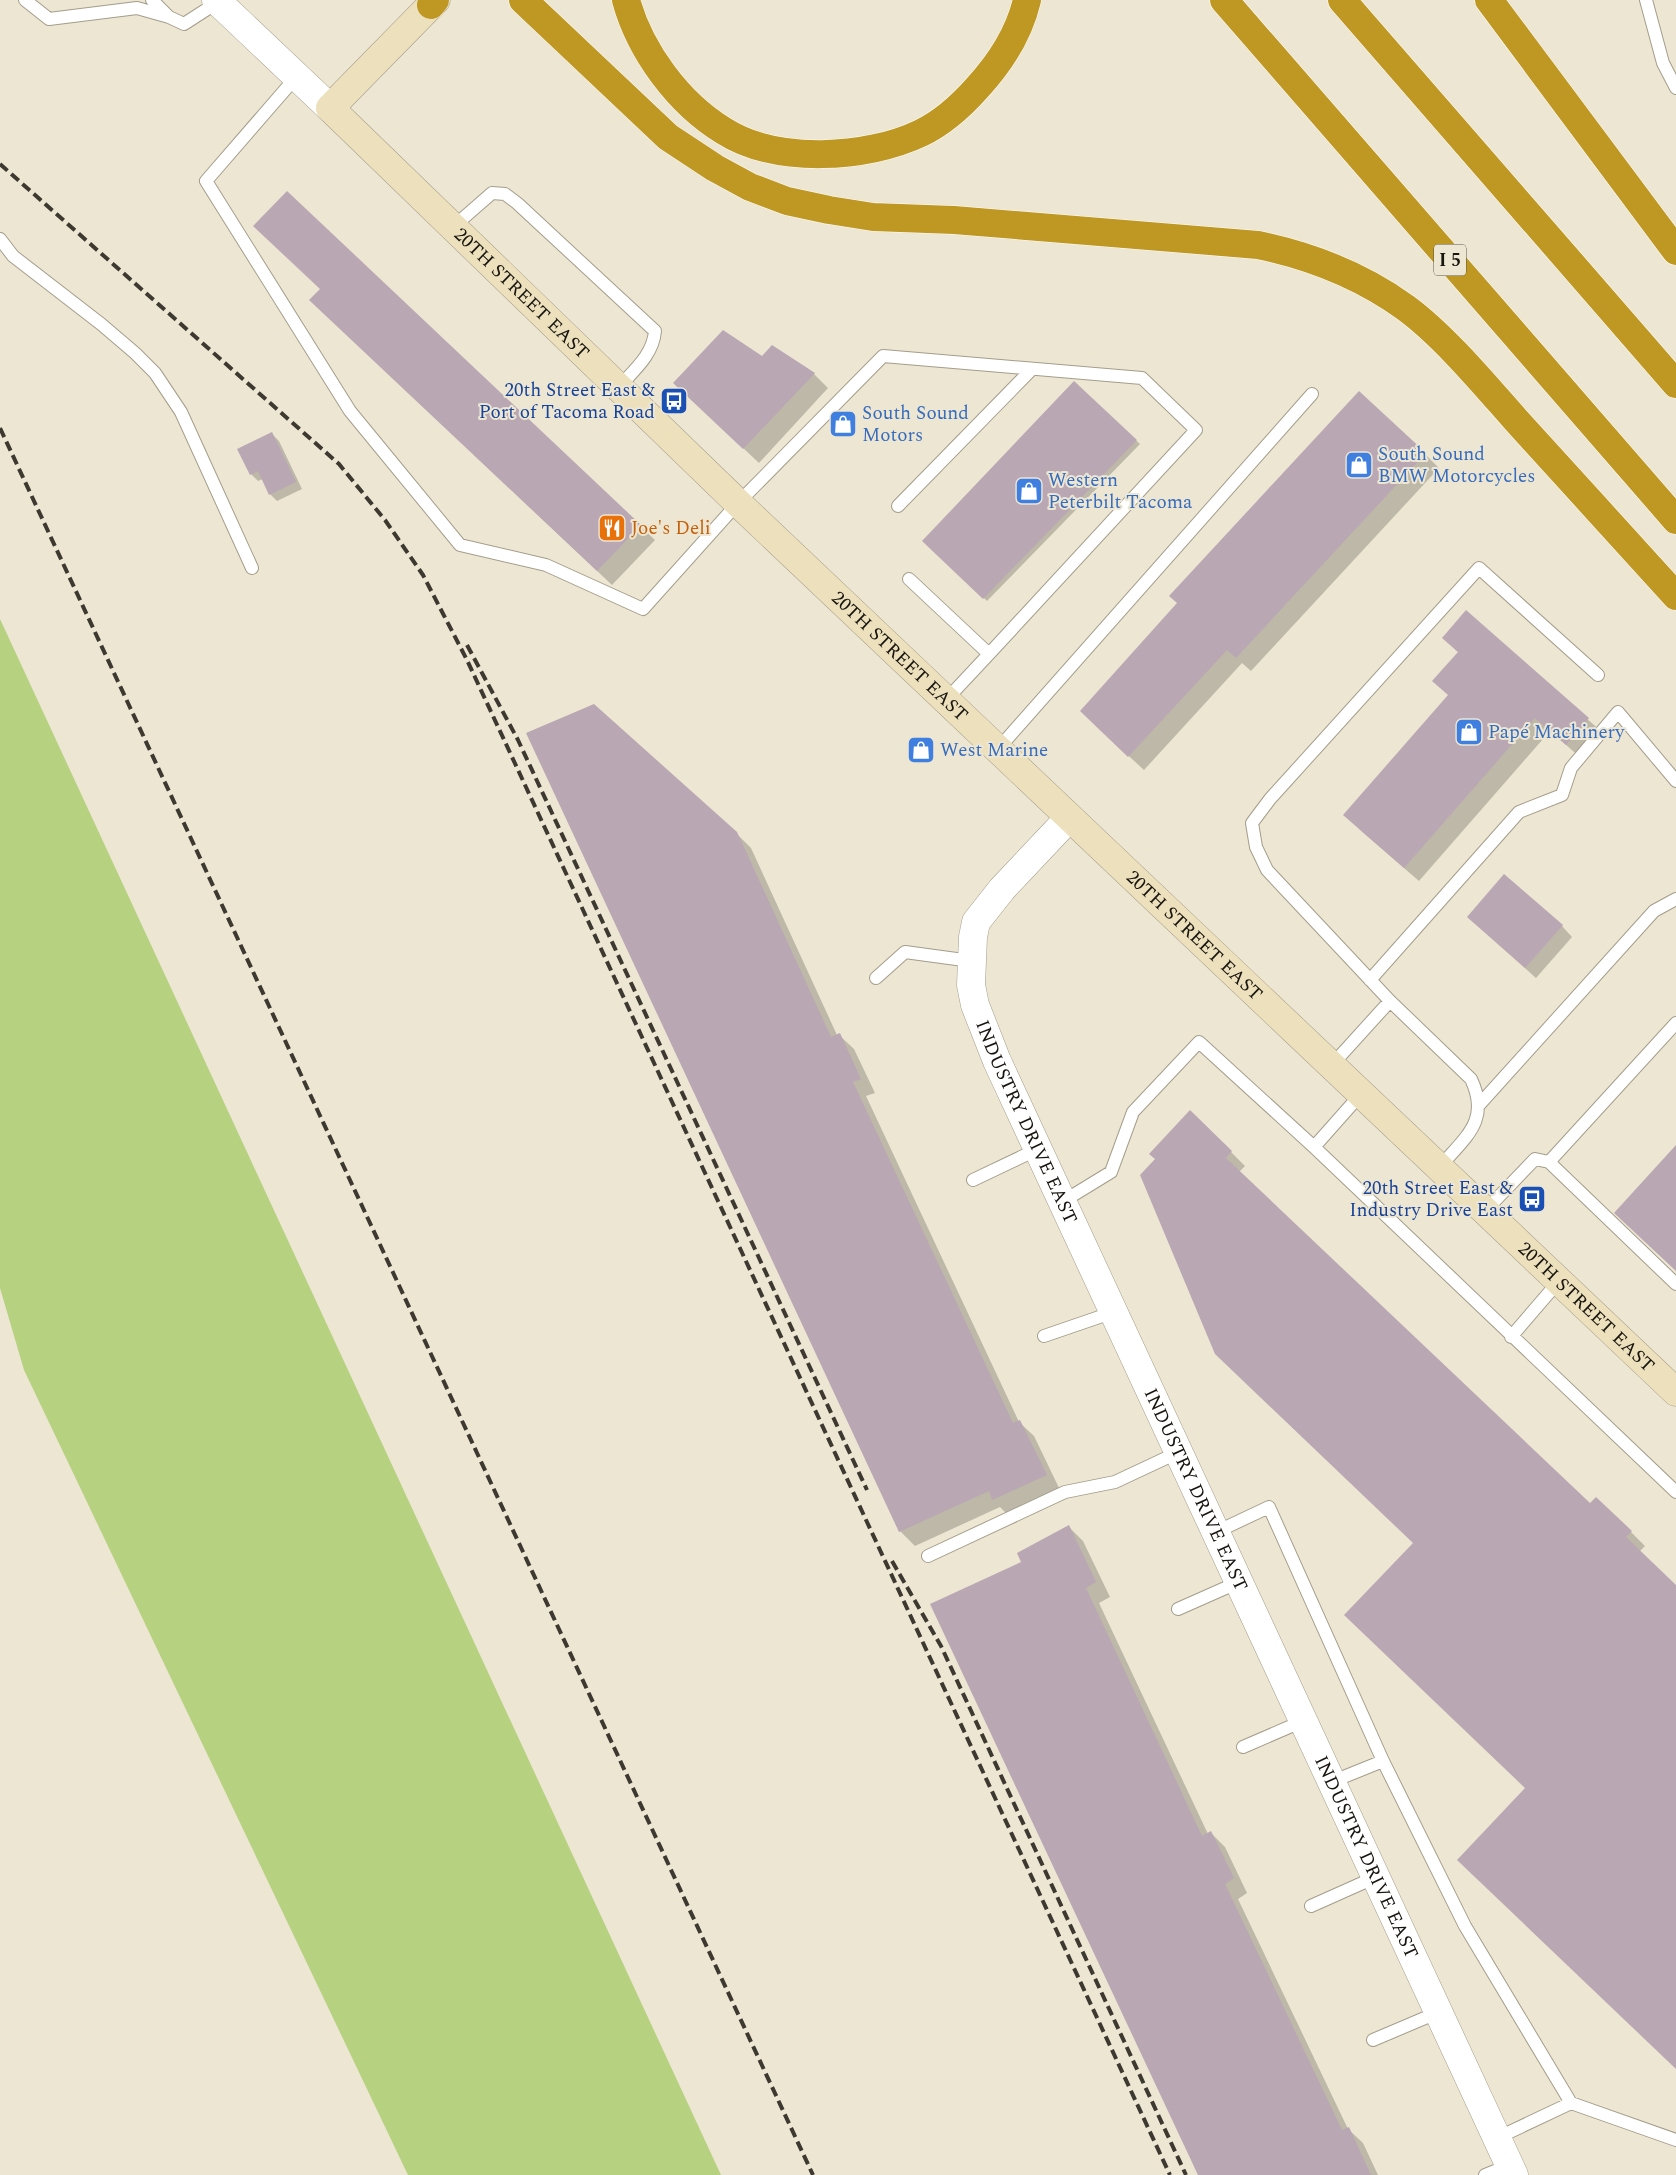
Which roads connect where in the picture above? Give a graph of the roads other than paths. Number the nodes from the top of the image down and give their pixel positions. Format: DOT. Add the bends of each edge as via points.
graph roads {
  1 [pos="25,0"];
  2 [pos="152,0"];
  3 [pos="523,0"];
  4 [pos="626,0"];
  5 [pos="1027,0"];
  6 [pos="1224,0"];
  7 [pos="1342,0"];
  8 [pos="1489,0"];
  9 [pos="1646,0"];
  10 [pos="217,1"];
  11 [pos="434,2"];
  12 [pos="169,17"];
  13 [pos="296,76"];
  14 [pos="1676,88"];
  15 [pos="330,108"];
  16 [pos="453,227"];
  17 [pos="0,239"];
  18 [pos="1676,251"];
  19 [pos="1032,369"];
  20 [pos="1676,384"];
  21 [pos="618,387"];
  22 [pos="1312,394"];
  23 [pos="738,503"];
  24 [pos="898,506"];
  25 [pos="1676,520"];
  26 [pos="252,568"];
  27 [pos="909,579"];
  28 [pos="1676,596"];
  29 [pos="988,654"];
  30 [pos="1598,675"];
  31 [pos="946,700"];
  32 [pos="998,749"];
  33 [pos="1676,781"];
  34 [pos="1069,818"];
  35 [pos="1676,899"];
  36 [pos="971,961"];
  37 [pos="876,978"];
  38 [pos="1370,980"];
  39 [pos="1390,1001"];
  40 [pos="1676,1023"];
  41 [pos="1331,1066"];
  42 [pos="1362,1094"];
  43 [pos="1479,1105"];
  44 [pos="1314,1147"];
  45 [pos="1038,1149"];
  46 [pos="1549,1162"];
  47 [pos="1439,1168"];
  48 [pos="973,1180"];
  49 [pos="1062,1202"];
  50 [pos="1485,1211"];
  51 [pos="1559,1281"];
  52 [pos="1676,1284"];
  53 [pos="1114,1312"];
  54 [pos="1044,1336"];
  55 [pos="1511,1337"];
  56 [pos="1676,1392"];
  57 [pos="1179,1452"];
  58 [pos="1676,1492"];
  59 [pos="1216,1532"];
  60 [pos="928,1556"];
  61 [pos="1239,1582"];
  62 [pos="1178,1609"];
  63 [pos="1304,1721"];
  64 [pos="1243,1747"];
  65 [pos="1383,1762"];
  66 [pos="1332,1782"];
  67 [pos="1376,1877"];
  68 [pos="1310,1906"];
  69 [pos="1438,2012"];
  70 [pos="1373,2040"];
  71 [pos="1571,2103"];
  72 [pos="1497,2138"];
  73 [pos="1676,2140"];
  74 [pos="1512,2170"];
  75 [pos="1484,2175"];
  1 -- 12 [label="lane" via="50,19 137,8"];
  2 -- 12 [label="lane"];
  3 -- 28 [label="highway" via="668,137 750,187 787,201 873,217 963,221 1258,245 1296,253 1362,280 1407,308 1436,334"];
  4 -- 5 [label="highway" via="651,57 685,100 705,118 744,141 784,152 822,154 866,151 904,141 953,112 989,75 1013,41"];
  6 -- 25 [label="highway, I 5"];
  7 -- 20 [label="highway"];
  8 -- 18 [label="highway"];
  9 -- 14 [label="lane" via="1663,63"];
  10 -- 12 [label="lane" via="184,24"];
  10 -- 13 [label="street, 20TH STREET EAST"];
  11 -- 15 [label="main road"];
  13 -- 15 [label="street, 20TH STREET EAST"];
  13 -- 23 [label="lane" via="206,180 350,411 460,545 546,565 642,609"];
  15 -- 16 [label="main road, 20TH STREET EAST"];
  16 -- 21 [label="main road, 20TH STREET EAST"];
  16 -- 21 [label="lane" via="492,193 505,194 655,331 654,344"];
  17 -- 26 [label="lane" via="13,256 101,324 155,373 181,412"];
  19 -- 23 [label="lane" via="883,356"];
  19 -- 24 [label="lane"];
  19 -- 29 [label="lane" via="1142,378 1196,430"];
  21 -- 23 [label="main road, 20TH STREET EAST"];
  22 -- 32 [label="lane"];
  23 -- 31 [label="main road, 20TH STREET EAST"];
  27 -- 29 [label="lane"];
  29 -- 31 [label="lane"];
  30 -- 38 [label="lane" via="1479,568 1270,799 1252,823 1256,847 1268,870"];
  31 -- 32 [label="main road, 20TH STREET EAST"];
  32 -- 34 [label="main road, 20TH STREET EAST"];
  33 -- 38 [label="lane" via="1618,712 1571,768 1562,795 1519,812"];
  34 -- 36 [label="street, INDUSTRY DRIVE EAST" via="980,916 973,937"];
  34 -- 41 [label="main road, 20TH STREET EAST"];
  35 -- 43 [label="lane" via="1654,911"];
  36 -- 37 [label="lane" via="905,952"];
  36 -- 45 [label="street, INDUSTRY DRIVE EAST" via="975,1005 996,1061"];
  38 -- 39 [label="lane"];
  39 -- 41 [label="lane"];
  39 -- 43 [label="lane" via="1470,1079"];
  40 -- 46 [label="lane"];
  41 -- 42 [label="main road, 20TH STREET EAST"];
  42 -- 44 [label="lane"];
  42 -- 47 [label="main road, 20TH STREET EAST"];
  43 -- 47 [label="lane" via="1474,1124"];
  44 -- 49 [label="lane" via="1199,1042 1133,1112 1111,1172"];
  44 -- 55 [label="lane"];
  45 -- 48 [label="lane"];
  45 -- 49 [label="street, INDUSTRY DRIVE EAST"];
  46 -- 50 [label="lane" via="1535,1159"];
  46 -- 52 [label="lane"];
  47 -- 50 [label="main road, 20TH STREET EAST"];
  49 -- 53 [label="street, INDUSTRY DRIVE EAST"];
  50 -- 51 [label="main road, 20TH STREET EAST"];
  51 -- 55 [label="lane"];
  51 -- 56 [label="main road, 20TH STREET EAST"];
  53 -- 54 [label="lane"];
  53 -- 57 [label="street, INDUSTRY DRIVE EAST"];
  55 -- 58 [label="lane"];
  57 -- 59 [label="street, INDUSTRY DRIVE EAST"];
  57 -- 60 [label="lane" via="1115,1482 1065,1492"];
  59 -- 61 [label="street, INDUSTRY DRIVE EAST"];
  59 -- 65 [label="lane" via="1270,1507"];
  61 -- 62 [label="lane"];
  61 -- 63 [label="street, INDUSTRY DRIVE EAST"];
  63 -- 64 [label="lane"];
  63 -- 66 [label="street, INDUSTRY DRIVE EAST"];
  65 -- 66 [label="lane"];
  65 -- 71 [label="lane" via="1465,1926"];
  66 -- 67 [label="street, INDUSTRY DRIVE EAST"];
  67 -- 68 [label="lane"];
  67 -- 69 [label="street, INDUSTRY DRIVE EAST"];
  69 -- 70 [label="lane"];
  69 -- 72 [label="street, INDUSTRY DRIVE EAST"];
  71 -- 72 [label="lane"];
  71 -- 73 [label="lane"];
  72 -- 74 [label="street, INDUSTRY DRIVE EAST"];
  74 -- 75 [label="lane"];
}
